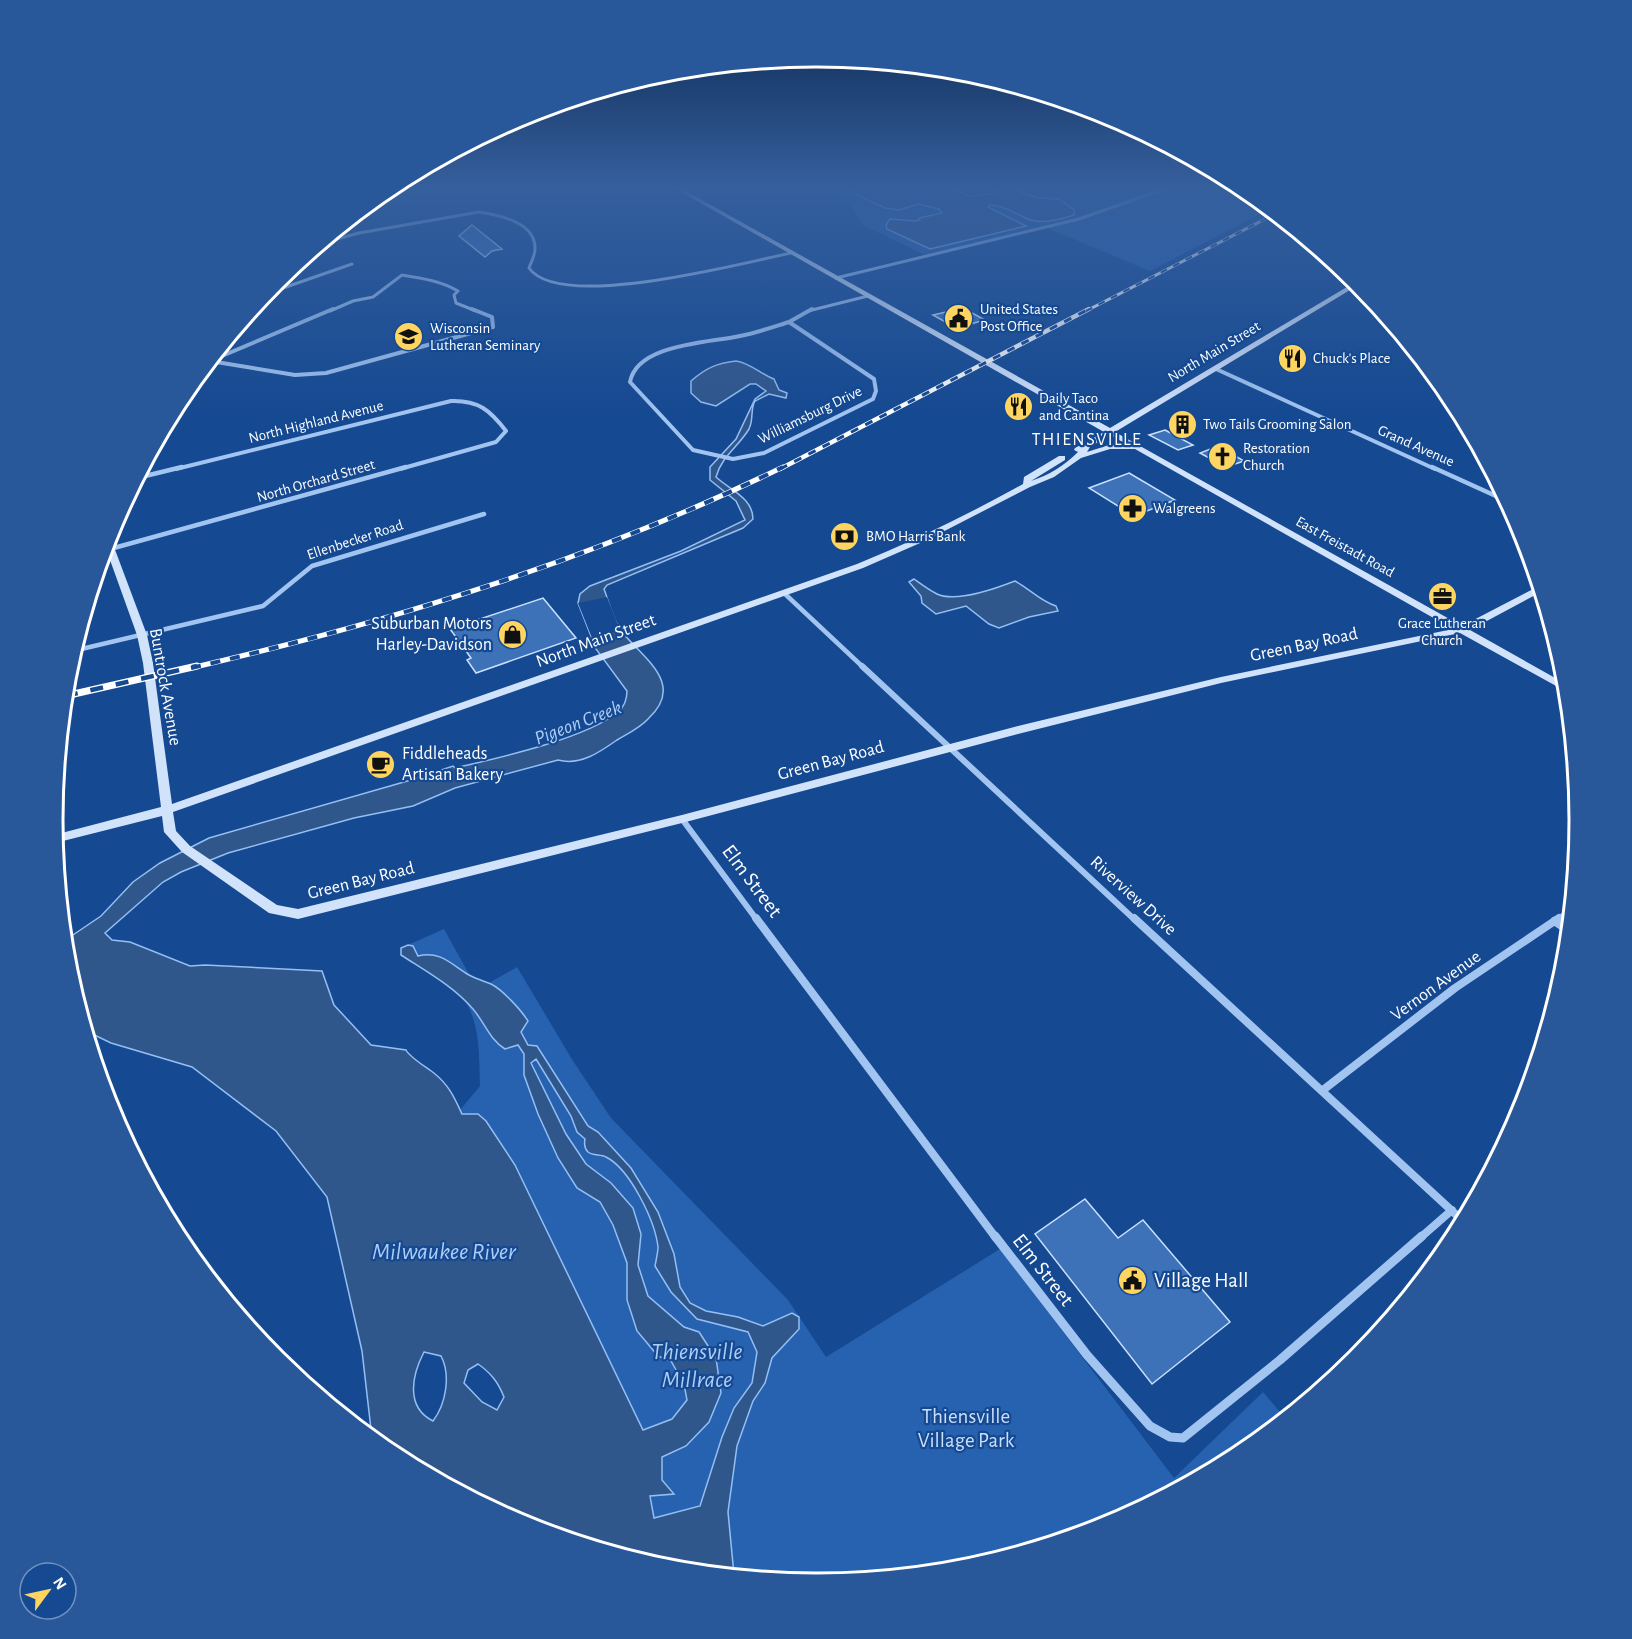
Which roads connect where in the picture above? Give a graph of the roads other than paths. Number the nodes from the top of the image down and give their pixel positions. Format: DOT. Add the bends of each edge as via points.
graph roads {
  1 [pos="531,261"];
  2 [pos="746,261"];
  3 [pos="807,261"];
  4 [pos="904,261"];
  5 [pos="352,264"];
  6 [pos="836,278"];
  7 [pos="283,288"];
  8 [pos="1349,288"];
  9 [pos="868,296"];
  10 [pos="789,322"];
  11 [pos="223,356"];
  12 [pos="217,364"];
  13 [pos="1216,369"];
  14 [pos="496,417"];
  15 [pos="1109,432"];
  16 [pos="1086,447"];
  17 [pos="1144,452"];
  18 [pos="1080,457"];
  19 [pos="147,476"];
  20 [pos="1027,485"];
  21 [pos="1496,496"];
  22 [pos="484,514"];
  23 [pos="115,544"];
  24 [pos="111,556"];
  25 [pos="1533,592"];
  26 [pos="784,593"];
  27 [pos="1462,630"];
  28 [pos="142,635"];
  29 [pos="83,649"];
  30 [pos="1557,682"];
  31 [pos="949,748"];
  32 [pos="167,810"];
  33 [pos="682,819"];
  34 [pos="64,837"];
  35 [pos="1563,915"];
  36 [pos="1554,921"];
  37 [pos="1562,926"];
  38 [pos="1323,1090"];
  39 [pos="1452,1210"];
  40 [pos="1457,1215"];
  1 -- 2 [label="street" via="529,268 533,274 547,282 568,286 652,279"];
  3 -- 6 [label="street, East Freistadt Road"];
  4 -- 6 [label="street"];
  5 -- 7 [label="street"];
  6 -- 9 [label="street, East Freistadt Road"];
  8 -- 13 [label="street, North Main Street"];
  9 -- 10 [label="street, Williamsburg Drive" via="811,308"];
  9 -- 15 [label="street, East Freistadt Road"];
  10 -- 10 [label="street, Williamsburg Drive" via="670,350 634,366 630,382 693,450 728,458 764,453 873,399 874,379"];
  11 -- 12 [label="street" via="353,301 373,297 402,275 453,288 458,291 454,295 456,303 492,317 493,327 326,373 296,375"];
  13 -- 15 [label="street, North Main Street"];
  13 -- 21 [label="street, Grand Avenue"];
  14 -- 19 [label="street, North Highland Avenue" via="486,406 468,400 451,401"];
  14 -- 23 [label="street, North Orchard Street" via="506,431 496,442"];
  15 -- 16 [label="street, North Main Street"];
  15 -- 17 [label="street, East Freistadt Road"];
  16 -- 18 [label="street, North Main Street"];
  16 -- 20 [label="street, North Main Street" via="1027,479"];
  17 -- 18 [label="street" via="1109,447"];
  17 -- 27 [label="street, East Freistadt Road"];
  18 -- 20 [label="street, North Main Street"];
  20 -- 26 [label="street, North Main Street" via="916,544"];
  22 -- 28 [label="street, Ellenbecker Road" via="312,566 296,574 273,601 263,606"];
  24 -- 28 [label="street, Buntrock Avenue"];
  25 -- 27 [label="street, Green Bay Road"];
  26 -- 31 [label="street, Riverview Drive"];
  26 -- 32 [label="street, North Main Street"];
  27 -- 30 [label="street, East Freistadt Road"];
  27 -- 31 [label="street, Green Bay Road" via="1221,680"];
  28 -- 29 [label="street, Ellenbecker Road"];
  28 -- 32 [label="street, Buntrock Avenue"];
  31 -- 33 [label="street, Green Bay Road"];
  31 -- 38 [label="street, Riverview Drive"];
  32 -- 33 [label="street, Green Bay Road" via="170,832 186,849 274,909 298,914"];
  32 -- 34 [label="street, North Main Street"];
  33 -- 39 [label="street, Elm Street" via="1087,1355 1150,1426 1170,1437 1183,1438 1280,1360"];
  35 -- 36 [label="street, Vernon Avenue"];
  36 -- 37 [label="street"];
  36 -- 38 [label="street, Vernon Avenue" via="1455,988"];
  38 -- 39 [label="street, Riverview Drive"];
  39 -- 40 [label="street, Riverview Drive"];
}
